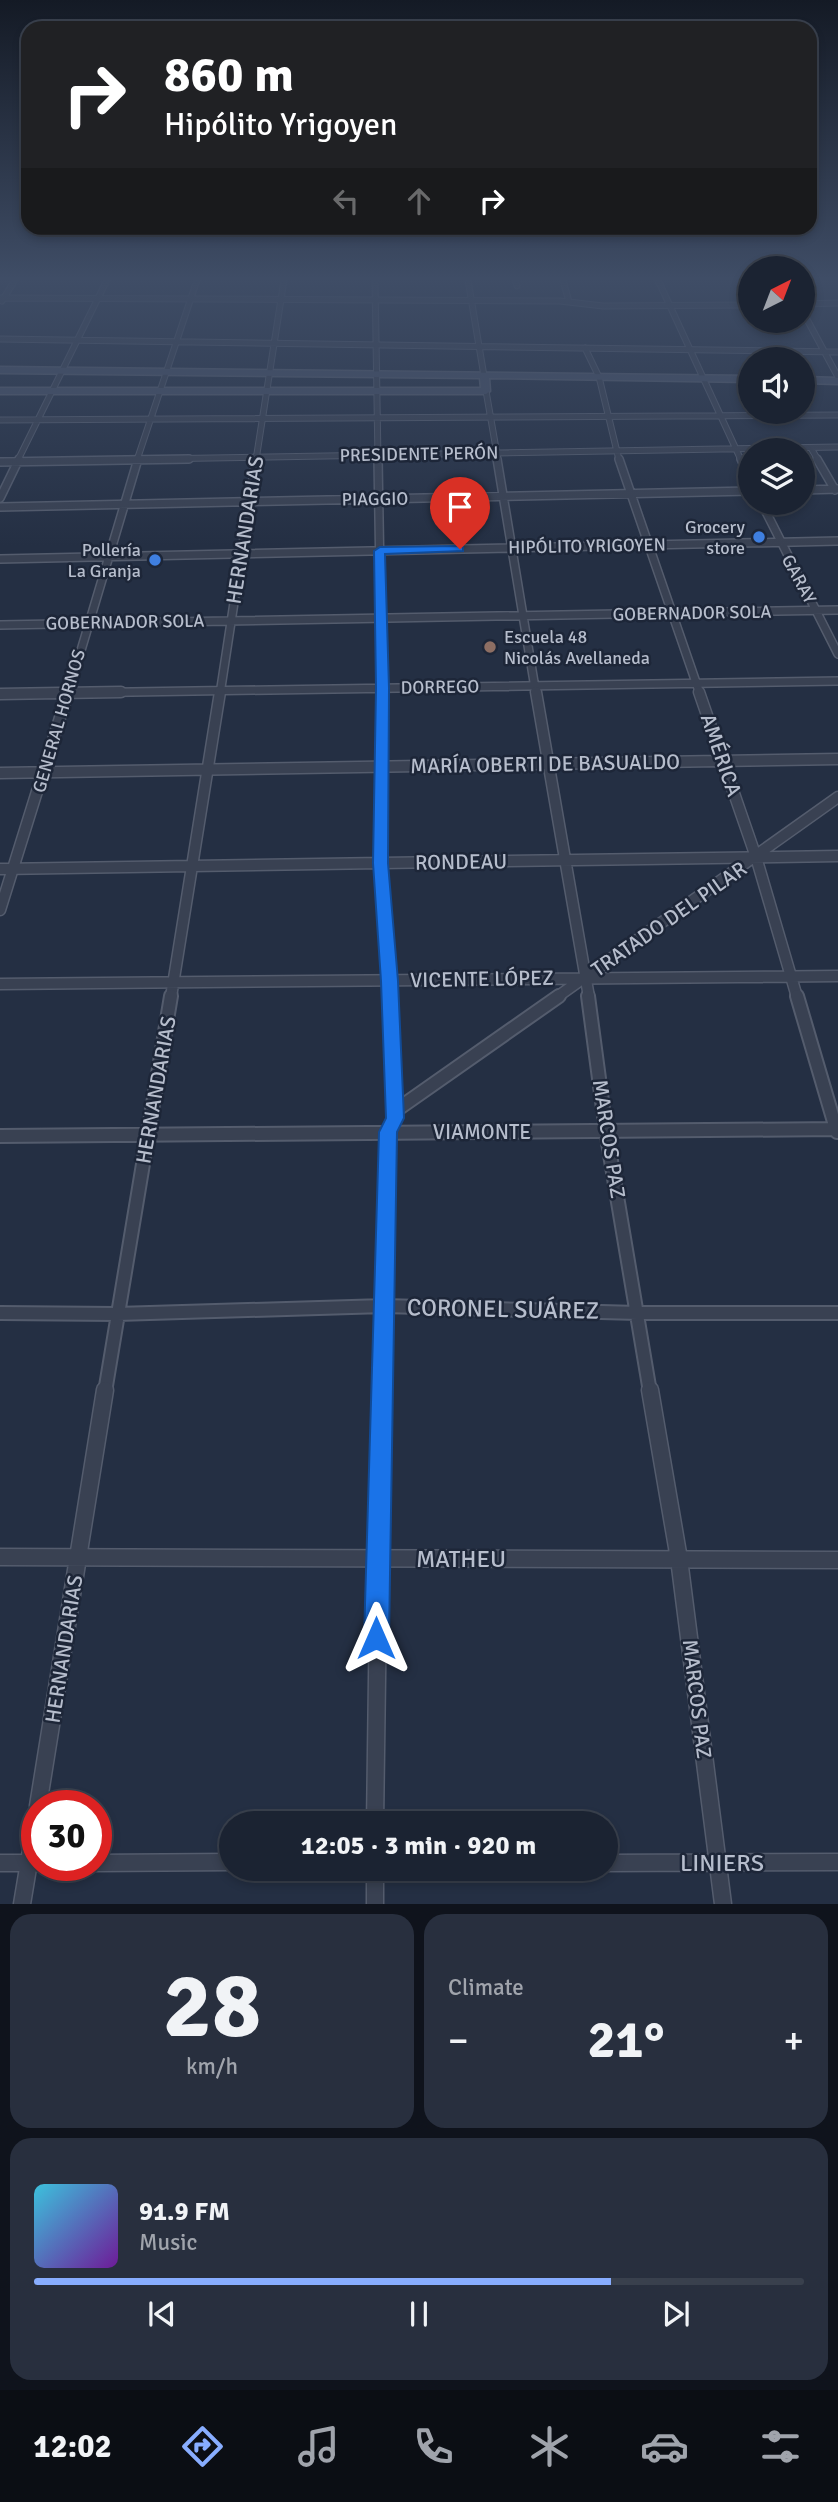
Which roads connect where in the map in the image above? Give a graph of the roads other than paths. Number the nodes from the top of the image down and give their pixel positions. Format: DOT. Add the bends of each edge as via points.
graph roads {
  1 [pos="168,369"];
  2 [pos="269,369"];
  3 [pos="376,369"];
  4 [pos="483,369"];
  5 [pos="595,369"];
  6 [pos="697,369"];
  7 [pos="0,370"];
  8 [pos="63,370"];
  9 [pos="167,372"];
  10 [pos="268,373"];
  11 [pos="376,374"];
  12 [pos="484,376"];
  13 [pos="599,377"];
  14 [pos="702,379"];
  15 [pos="738,379"];
  16 [pos="838,379"];
  17 [pos="815,380"];
  18 [pos="0,391"];
  19 [pos="52,391"];
  20 [pos="161,391"];
  21 [pos="266,391"];
  22 [pos="376,391"];
  23 [pos="486,391"];
  24 [pos="720,415"];
  25 [pos="838,415"];
  26 [pos="608,416"];
  27 [pos="491,417"];
  28 [pos="152,418"];
  29 [pos="376,418"];
  30 [pos="262,419"];
  31 [pos="0,420"];
  32 [pos="38,420"];
  33 [pos="838,447"];
  34 [pos="815,448"];
  35 [pos="736,449"];
  36 [pos="616,451"];
  37 [pos="497,453"];
  38 [pos="738,453"];
  39 [pos="815,454"];
  40 [pos="377,455"];
  41 [pos="257,457"];
  42 [pos="139,459"];
  43 [pos="17,461"];
  44 [pos="0,462"];
  45 [pos="837,489"];
  46 [pos="815,490"];
  47 [pos="738,491"];
  48 [pos="631,494"];
  49 [pos="504,496"];
  50 [pos="0,498"];
  51 [pos="378,499"];
  52 [pos="249,502"];
  53 [pos="123,504"];
  54 [pos="0,507"];
  55 [pos="767,515"];
  56 [pos="838,541"];
  57 [pos="780,542"];
  58 [pos="649,545"];
  59 [pos="513,548"];
  60 [pos="380,551"];
  61 [pos="240,554"];
  62 [pos="107,556"];
  63 [pos="0,559"];
  64 [pos="838,610"];
  65 [pos="816,611"];
  66 [pos="672,613"];
  67 [pos="524,616"];
  68 [pos="382,618"];
  69 [pos="230,621"];
  70 [pos="88,623"];
  71 [pos="0,625"];
  72 [pos="838,654"];
  73 [pos="838,681"];
  74 [pos="696,683"];
  75 [pos="536,686"];
  76 [pos="382,688"];
  77 [pos="219,691"];
  78 [pos="0,694"];
  79 [pos="67,694"];
  80 [pos="838,759"];
  81 [pos="723,761"];
  82 [pos="549,764"];
  83 [pos="381,767"];
  84 [pos="208,770"];
  85 [pos="45,772"];
  86 [pos="0,773"];
  87 [pos="838,797"];
  88 [pos="838,856"];
  89 [pos="756,857"];
  90 [pos="564,861"];
  91 [pos="380,863"];
  92 [pos="193,866"];
  93 [pos="0,869"];
  94 [pos="13,869"];
  95 [pos="0,910"];
  96 [pos="838,976"];
  97 [pos="586,977"];
  98 [pos="792,977"];
  99 [pos="390,981"];
  100 [pos="174,982"];
  101 [pos="0,984"];
  102 [pos="395,1111"];
  103 [pos="606,1131"];
  104 [pos="837,1131"];
  105 [pos="388,1132"];
  106 [pos="149,1135"];
  107 [pos="0,1136"];
  108 [pos="384,1307"];
  109 [pos="0,1313"];
  110 [pos="638,1313"];
  111 [pos="117,1314"];
  112 [pos="838,1314"];
  113 [pos="0,1557"];
  114 [pos="79,1558"];
  115 [pos="377,1559"];
  116 [pos="679,1559"];
  117 [pos="838,1560"];
  118 [pos="41,1790"];
  119 [pos="375,1811"];
  120 [pos="219,1862"];
  121 [pos="838,1862"];
  122 [pos="0,1863"];
  123 [pos="21,1863"];
  124 [pos="112,1863"];
  125 [pos="618,1863"];
  126 [pos="718,1864"];
  127 [pos="28,1881"];
  128 [pos="375,1881"];
  129 [pos="22,1903"];
  130 [pos="374,1903"];
  131 [pos="723,1903"];
  1 -- 9 [label="street, GENERAL HORNOS"];
  2 -- 10 [label="street, HERNANDARIAS"];
  3 -- 11 [label="street"];
  4 -- 12 [label="street"];
  5 -- 13 [label="street, AMÉRICA"];
  6 -- 14 [label="street"];
  7 -- 8 [label="street"];
  8 -- 9 [label="street"];
  8 -- 19 [label="street"];
  9 -- 10 [label="street"];
  9 -- 20 [label="street, GENERAL HORNOS"];
  10 -- 11 [label="street"];
  10 -- 21 [label="street, HERNANDARIAS"];
  11 -- 12 [label="street"];
  11 -- 22 [label="street"];
  12 -- 13 [label="street"];
  12 -- 23 [label="street, MARCOS PAZ"];
  13 -- 14 [label="street"];
  13 -- 26 [label="street, AMÉRICA"];
  14 -- 15 [label="street"];
  14 -- 24 [label="street"];
  16 -- 17 [label="street"];
  18 -- 19 [label="street"];
  19 -- 20 [label="street"];
  19 -- 32 [label="street"];
  20 -- 21 [label="street"];
  20 -- 28 [label="street, GENERAL HORNOS"];
  21 -- 22 [label="street"];
  21 -- 30 [label="street, HERNANDARIAS"];
  22 -- 23 [label="street"];
  22 -- 29 [label="street"];
  23 -- 27 [label="street, MARCOS PAZ"];
  24 -- 25 [label="street"];
  24 -- 26 [label="street"];
  24 -- 35 [label="street"];
  26 -- 27 [label="street"];
  26 -- 36 [label="street, AMÉRICA"];
  27 -- 29 [label="street"];
  27 -- 37 [label="street, MARCOS PAZ"];
  28 -- 30 [label="street"];
  28 -- 32 [label="street"];
  28 -- 42 [label="street, GENERAL HORNOS"];
  29 -- 30 [label="street"];
  29 -- 40 [label="street"];
  30 -- 41 [label="street, HERNANDARIAS"];
  31 -- 32 [label="street"];
  32 -- 43 [label="street"];
  33 -- 34 [label="street, PRESIDENTE PERÓN"];
  35 -- 36 [label="street, PRESIDENTE PERÓN"];
  35 -- 38 [label="street"];
  36 -- 37 [label="street, PRESIDENTE PERÓN"];
  36 -- 48 [label="street, AMÉRICA"];
  37 -- 40 [label="street, PRESIDENTE PERÓN"];
  37 -- 49 [label="street, MARCOS PAZ"];
  39 -- 45 [label="street"];
  40 -- 41 [label="street, PRESIDENTE PERÓN"];
  40 -- 51 [label="street"];
  41 -- 42 [label="street, PRESIDENTE PERÓN"];
  41 -- 52 [label="street, HERNANDARIAS"];
  42 -- 43 [label="street, PRESIDENTE PERÓN"];
  42 -- 53 [label="street, GENERAL HORNOS"];
  43 -- 44 [label="street, PRESIDENTE PERÓN"];
  43 -- 50 [label="street"];
  45 -- 46 [label="street"];
  47 -- 48 [label="street, PIAGGIO"];
  48 -- 49 [label="street, PIAGGIO"];
  48 -- 58 [label="street, AMÉRICA"];
  49 -- 51 [label="street, PIAGGIO"];
  49 -- 59 [label="street, MARCOS PAZ"];
  51 -- 52 [label="street, PIAGGIO"];
  51 -- 60 [label="street"];
  52 -- 53 [label="street, PIAGGIO"];
  52 -- 61 [label="street, HERNANDARIAS"];
  53 -- 54 [label="street, PIAGGIO"];
  53 -- 62 [label="street, GENERAL HORNOS"];
  55 -- 57 [label="street, GARAY"];
  56 -- 57 [label="street, HIPÓLITO YRIGOYEN"];
  57 -- 58 [label="street, HIPÓLITO YRIGOYEN"];
  57 -- 65 [label="street, GARAY"];
  58 -- 59 [label="street, HIPÓLITO YRIGOYEN"];
  58 -- 66 [label="street, AMÉRICA"];
  59 -- 60 [label="street, HIPÓLITO YRIGOYEN"];
  59 -- 67 [label="street, MARCOS PAZ"];
  60 -- 61 [label="street, HIPÓLITO YRIGOYEN"];
  60 -- 68 [label="street"];
  61 -- 62 [label="street, HIPÓLITO YRIGOYEN"];
  61 -- 69 [label="street, HERNANDARIAS"];
  62 -- 63 [label="street, HIPÓLITO YRIGOYEN"];
  62 -- 70 [label="street, GENERAL HORNOS"];
  64 -- 65 [label="street, GOBERNADOR SOLA"];
  65 -- 66 [label="street, GOBERNADOR SOLA"];
  65 -- 72 [label="street, GARAY"];
  66 -- 67 [label="street, GOBERNADOR SOLA"];
  66 -- 74 [label="street, AMÉRICA"];
  67 -- 68 [label="street, GOBERNADOR SOLA"];
  67 -- 75 [label="street, MARCOS PAZ"];
  68 -- 69 [label="street, GOBERNADOR SOLA"];
  68 -- 76 [label="street"];
  69 -- 70 [label="street, GOBERNADOR SOLA"];
  69 -- 77 [label="street, HERNANDARIAS"];
  70 -- 71 [label="street, GOBERNADOR SOLA"];
  70 -- 79 [label="street, GENERAL HORNOS"];
  73 -- 74 [label="street, DORREGO"];
  74 -- 75 [label="street, DORREGO"];
  74 -- 81 [label="street, AMÉRICA"];
  75 -- 76 [label="street, DORREGO"];
  75 -- 82 [label="street, MARCOS PAZ"];
  76 -- 77 [label="street, DORREGO"];
  76 -- 83 [label="street"];
  77 -- 79 [label="street, DORREGO"];
  77 -- 84 [label="street, HERNANDARIAS"];
  78 -- 79 [label="street, DORREGO"];
  79 -- 85 [label="street, GENERAL HORNOS"];
  80 -- 81 [label="street, MARÍA OBERTI DE BASUALDO"];
  81 -- 82 [label="street, MARÍA OBERTI DE BASUALDO"];
  81 -- 89 [label="street, AMÉRICA"];
  82 -- 83 [label="street, MARÍA OBERTI DE BASUALDO"];
  82 -- 90 [label="street, MARCOS PAZ"];
  83 -- 84 [label="street, MARÍA OBERTI DE BASUALDO"];
  83 -- 91 [label="street"];
  84 -- 85 [label="street, MARÍA OBERTI DE BASUALDO"];
  84 -- 92 [label="street, HERNANDARIAS"];
  85 -- 86 [label="street, MARÍA OBERTI DE BASUALDO"];
  85 -- 94 [label="street, GENERAL HORNOS"];
  87 -- 89 [label="street, TRATADO DEL PILAR"];
  88 -- 89 [label="street, RONDEAU"];
  89 -- 90 [label="street, RONDEAU"];
  89 -- 97 [label="street, TRATADO DEL PILAR"];
  89 -- 98 [label="street, AMÉRICA"];
  90 -- 91 [label="street, RONDEAU"];
  90 -- 97 [label="street, MARCOS PAZ"];
  91 -- 92 [label="street, RONDEAU"];
  91 -- 99 [label="street"];
  92 -- 94 [label="street, RONDEAU"];
  92 -- 100 [label="street, HERNANDARIAS"];
  93 -- 94 [label="street, RONDEAU"];
  94 -- 95 [label="street, GENERAL HORNOS"];
  96 -- 98 [label="street, VICENTE LÓPEZ"];
  97 -- 98 [label="street, VICENTE LÓPEZ"];
  97 -- 99 [label="street, VICENTE LÓPEZ"];
  97 -- 102 [label="street, TRATADO DEL PILAR"];
  97 -- 103 [label="street, MARCOS PAZ"];
  98 -- 104 [label="street, AMÉRICA"];
  99 -- 100 [label="street, VICENTE LÓPEZ"];
  99 -- 102 [label="street"];
  100 -- 101 [label="street, VICENTE LÓPEZ"];
  100 -- 106 [label="street, HERNANDARIAS"];
  102 -- 105 [label="street"];
  103 -- 104 [label="street, VIAMONTE"];
  103 -- 105 [label="street, VIAMONTE"];
  103 -- 110 [label="street, MARCOS PAZ"];
  105 -- 106 [label="street, VIAMONTE"];
  105 -- 108 [label="street"];
  106 -- 107 [label="street, VIAMONTE"];
  106 -- 111 [label="street, HERNANDARIAS"];
  108 -- 110 [label="street, CORONEL SUÁREZ"];
  108 -- 111 [label="street, CORONEL SUÁREZ"];
  108 -- 115 [label="street"];
  109 -- 111 [label="street, CORONEL SUÁREZ"];
  110 -- 112 [label="street, CORONEL SUÁREZ"];
  110 -- 116 [label="street, MARCOS PAZ"];
  111 -- 114 [label="street, HERNANDARIAS"];
  113 -- 114 [label="street, MATHEU"];
  114 -- 115 [label="street, MATHEU"];
  114 -- 118 [label="street, HERNANDARIAS"];
  115 -- 116 [label="street, MATHEU"];
  115 -- 119 [label="street"];
  116 -- 117 [label="street, MATHEU"];
  116 -- 126 [label="street, MARCOS PAZ"];
  120 -- 124 [label="street"];
  121 -- 126 [label="street, LINIERS"];
  122 -- 123 [label="street"];
  125 -- 126 [label="street, LINIERS"];
  126 -- 131 [label="street, MARCOS PAZ"];
  127 -- 129 [label="street"];
  128 -- 130 [label="street"];
}
